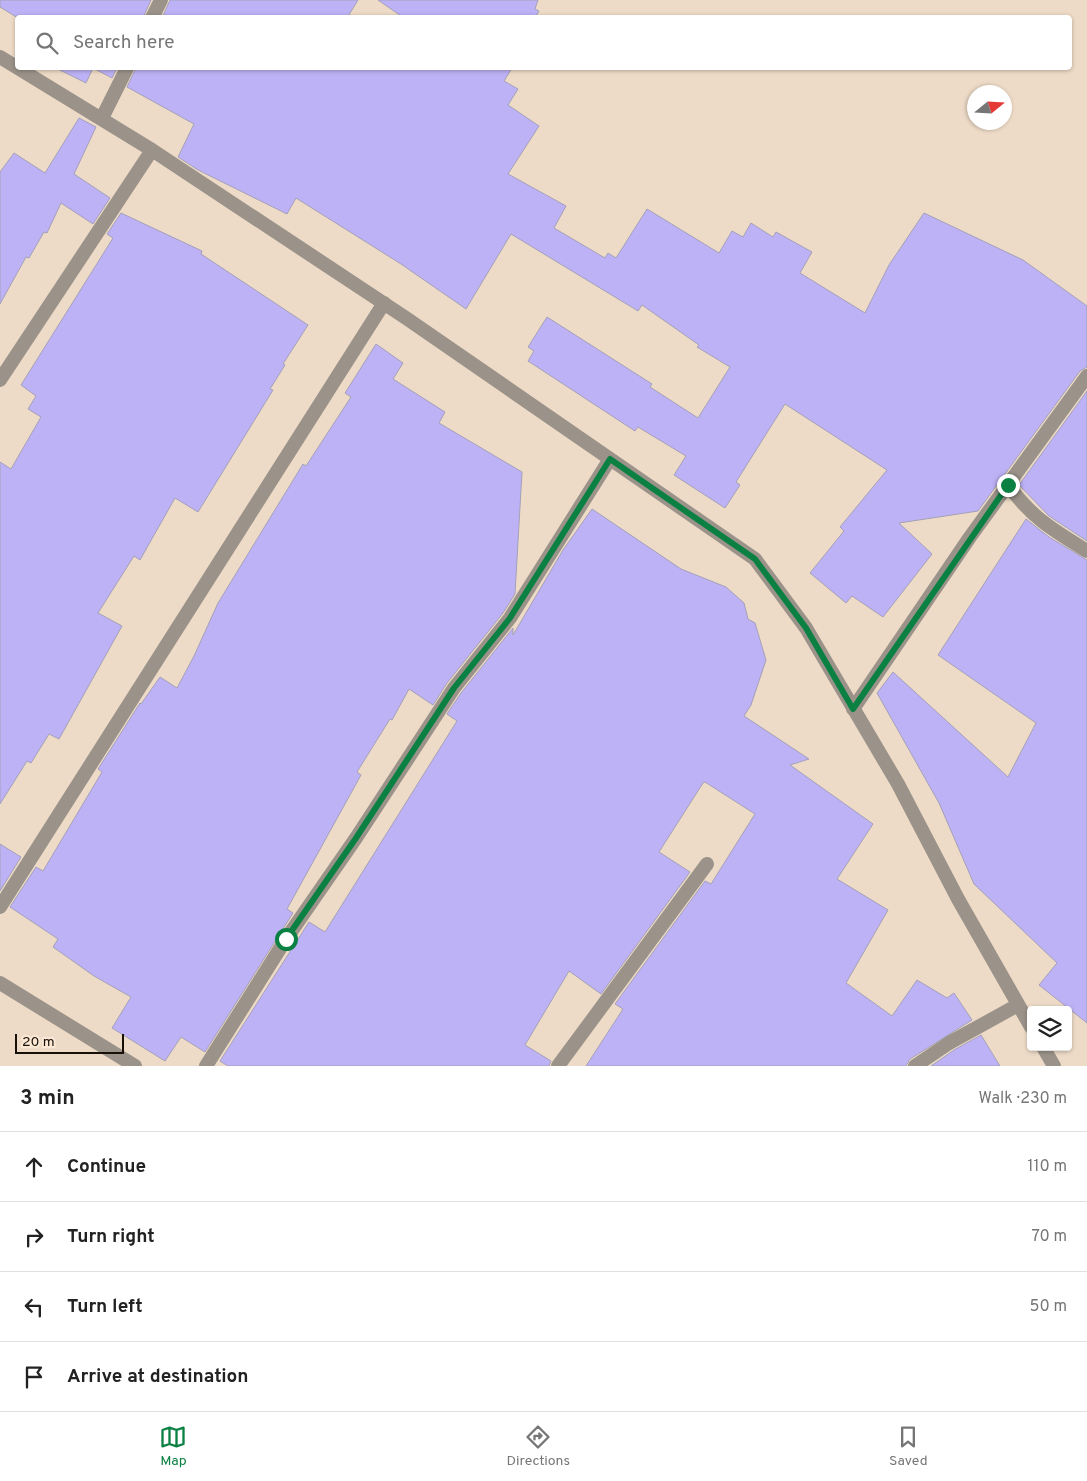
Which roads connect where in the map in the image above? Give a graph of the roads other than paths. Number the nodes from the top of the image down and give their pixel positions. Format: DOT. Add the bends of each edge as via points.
graph roads {
  1 [pos="161,0"];
  2 [pos="154,15"];
  3 [pos="0,57"];
  4 [pos="15,66"];
  5 [pos="22,70"];
  6 [pos="126,70"];
  7 [pos="102,118"];
  8 [pos="152,150"];
  9 [pos="384,303"];
  10 [pos="1087,376"];
  11 [pos="0,380"];
  12 [pos="610,459"];
  13 [pos="1008,485"];
  14 [pos="1087,551"];
  15 [pos="853,709"];
  16 [pos="707,864"];
  17 [pos="0,907"];
  18 [pos="0,983"];
  19 [pos="1018,1004"];
  20 [pos="1027,1020"];
  21 [pos="1045,1051"];
  22 [pos="135,1066"];
  23 [pos="206,1066"];
  24 [pos="558,1066"];
  25 [pos="915,1066"];
  26 [pos="1054,1066"];
  1 -- 2 [label="street"];
  3 -- 4 [label="street"];
  5 -- 7 [label="street"];
  6 -- 7 [label="street"];
  7 -- 8 [label="street"];
  8 -- 9 [label="street"];
  8 -- 11 [label="street"];
  9 -- 12 [label="street"];
  9 -- 17 [label="street"];
  10 -- 13 [label="street"];
  12 -- 15 [label="street" via="755,559 806,628"];
  12 -- 23 [label="street" via="510,618 454,688 286,939"];
  13 -- 14 [label="street" via="1026,509"];
  13 -- 15 [label="street"];
  15 -- 19 [label="street" via="898,784"];
  16 -- 24 [label="street"];
  18 -- 22 [label="street"];
  19 -- 20 [label="street"];
  19 -- 25 [label="street"];
  21 -- 26 [label="street"];
}
